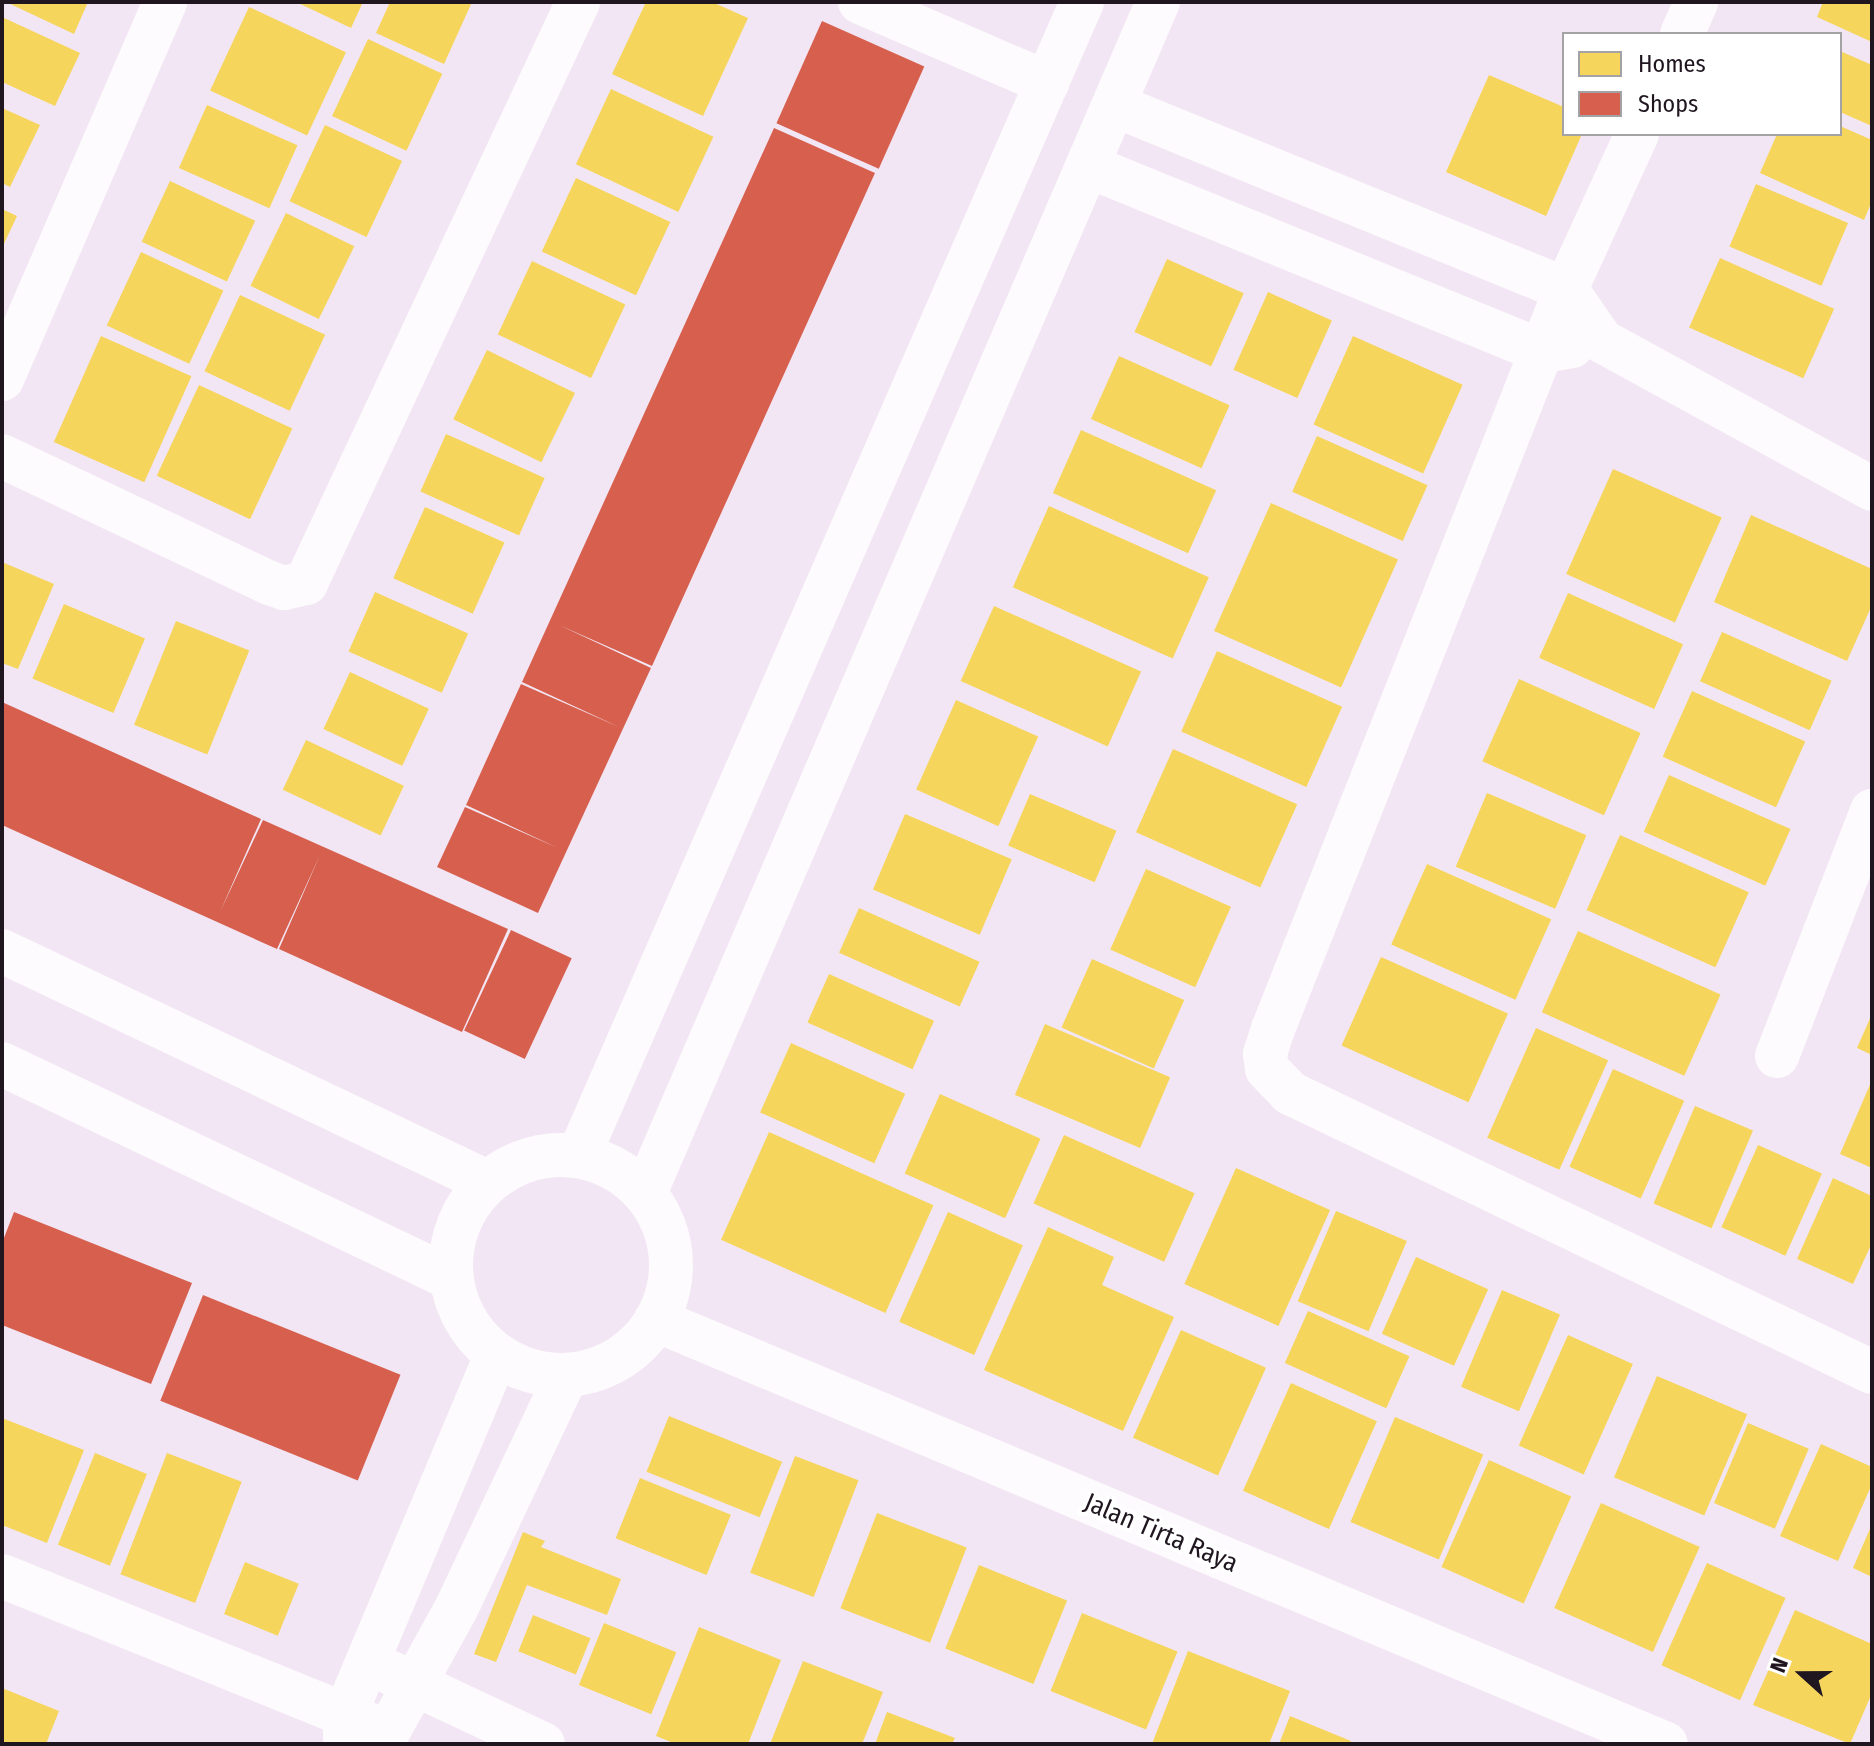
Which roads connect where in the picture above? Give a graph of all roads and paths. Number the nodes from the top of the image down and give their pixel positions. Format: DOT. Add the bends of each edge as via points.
graph roads {
  1 [pos="165,2"];
  2 [pos="578,2"];
  3 [pos="860,2"];
  4 [pos="1082,2"];
  5 [pos="1158,2"];
  6 [pos="1696,2"];
  7 [pos="1683,32"];
  8 [pos="1047,83"];
  9 [pos="1114,105"];
  10 [pos="1636,136"];
  11 [pos="1088,166"];
  12 [pos="1566,289"];
  13 [pos="1602,341"];
  14 [pos="1542,351"];
  15 [pos="2,379"];
  16 [pos="2,456"];
  17 [pos="1872,489"];
  18 [pos="1872,811"];
  19 [pos="2,951"];
  20 [pos="1777,1056"];
  21 [pos="2,1064"];
  22 [pos="579,1155"];
  23 [pos="487,1182"];
  24 [pos="645,1193"];
  25 [pos="450,1278"];
  26 [pos="656,1320"];
  27 [pos="496,1355"];
  28 [pos="1872,1372"];
  29 [pos="566,1376"];
  30 [pos="2,1576"];
  31 [pos="369,1663"];
  32 [pos="415,1684"];
  33 [pos="363,1734"];
  34 [pos="543,1744"];
  35 [pos="1666,1744"];
  1 -- 15 [label="street"];
  2 -- 16 [label="street" via="306,583 284,588 270,583"];
  3 -- 8 [label="street"];
  4 -- 8 [label="street"];
  5 -- 9 [label="street"];
  6 -- 7 [label="street"];
  8 -- 22 [label="street"];
  9 -- 11 [label="street"];
  9 -- 12 [label="street"];
  10 -- 12 [label="street"];
  11 -- 14 [label="street"];
  11 -- 24 [label="street"];
  12 -- 13 [label="street"];
  12 -- 14 [label="street"];
  13 -- 14 [label="street"];
  13 -- 17 [label="street"];
  14 -- 28 [label="street" via="1273,1029 1265,1054 1267,1069 1290,1093"];
  18 -- 20 [label="street"];
  19 -- 23 [label="street"];
  21 -- 25 [label="street"];
  22 -- 23 [label="street" via="546,1155 515,1164"];
  22 -- 24 [label="street" via="604,1162"];
  23 -- 25 [label="street" via="461,1221"];
  24 -- 26 [label="street" via="662,1221 670,1254 668,1288"];
  25 -- 27 [label="street" via="464,1321"];
  26 -- 29 [label="street" via="633,1348 603,1367"];
  26 -- 35 [label="street, Jalan Tirta Raya"];
  27 -- 29 [label="street" via="529,1371"];
  27 -- 31 [label="street"];
  29 -- 32 [label="street"];
  30 -- 33 [label="street"];
  31 -- 32 [label="street"];
  31 -- 33 [label="street"];
  32 -- 33 [label="street"];
  32 -- 34 [label="street"];
}
